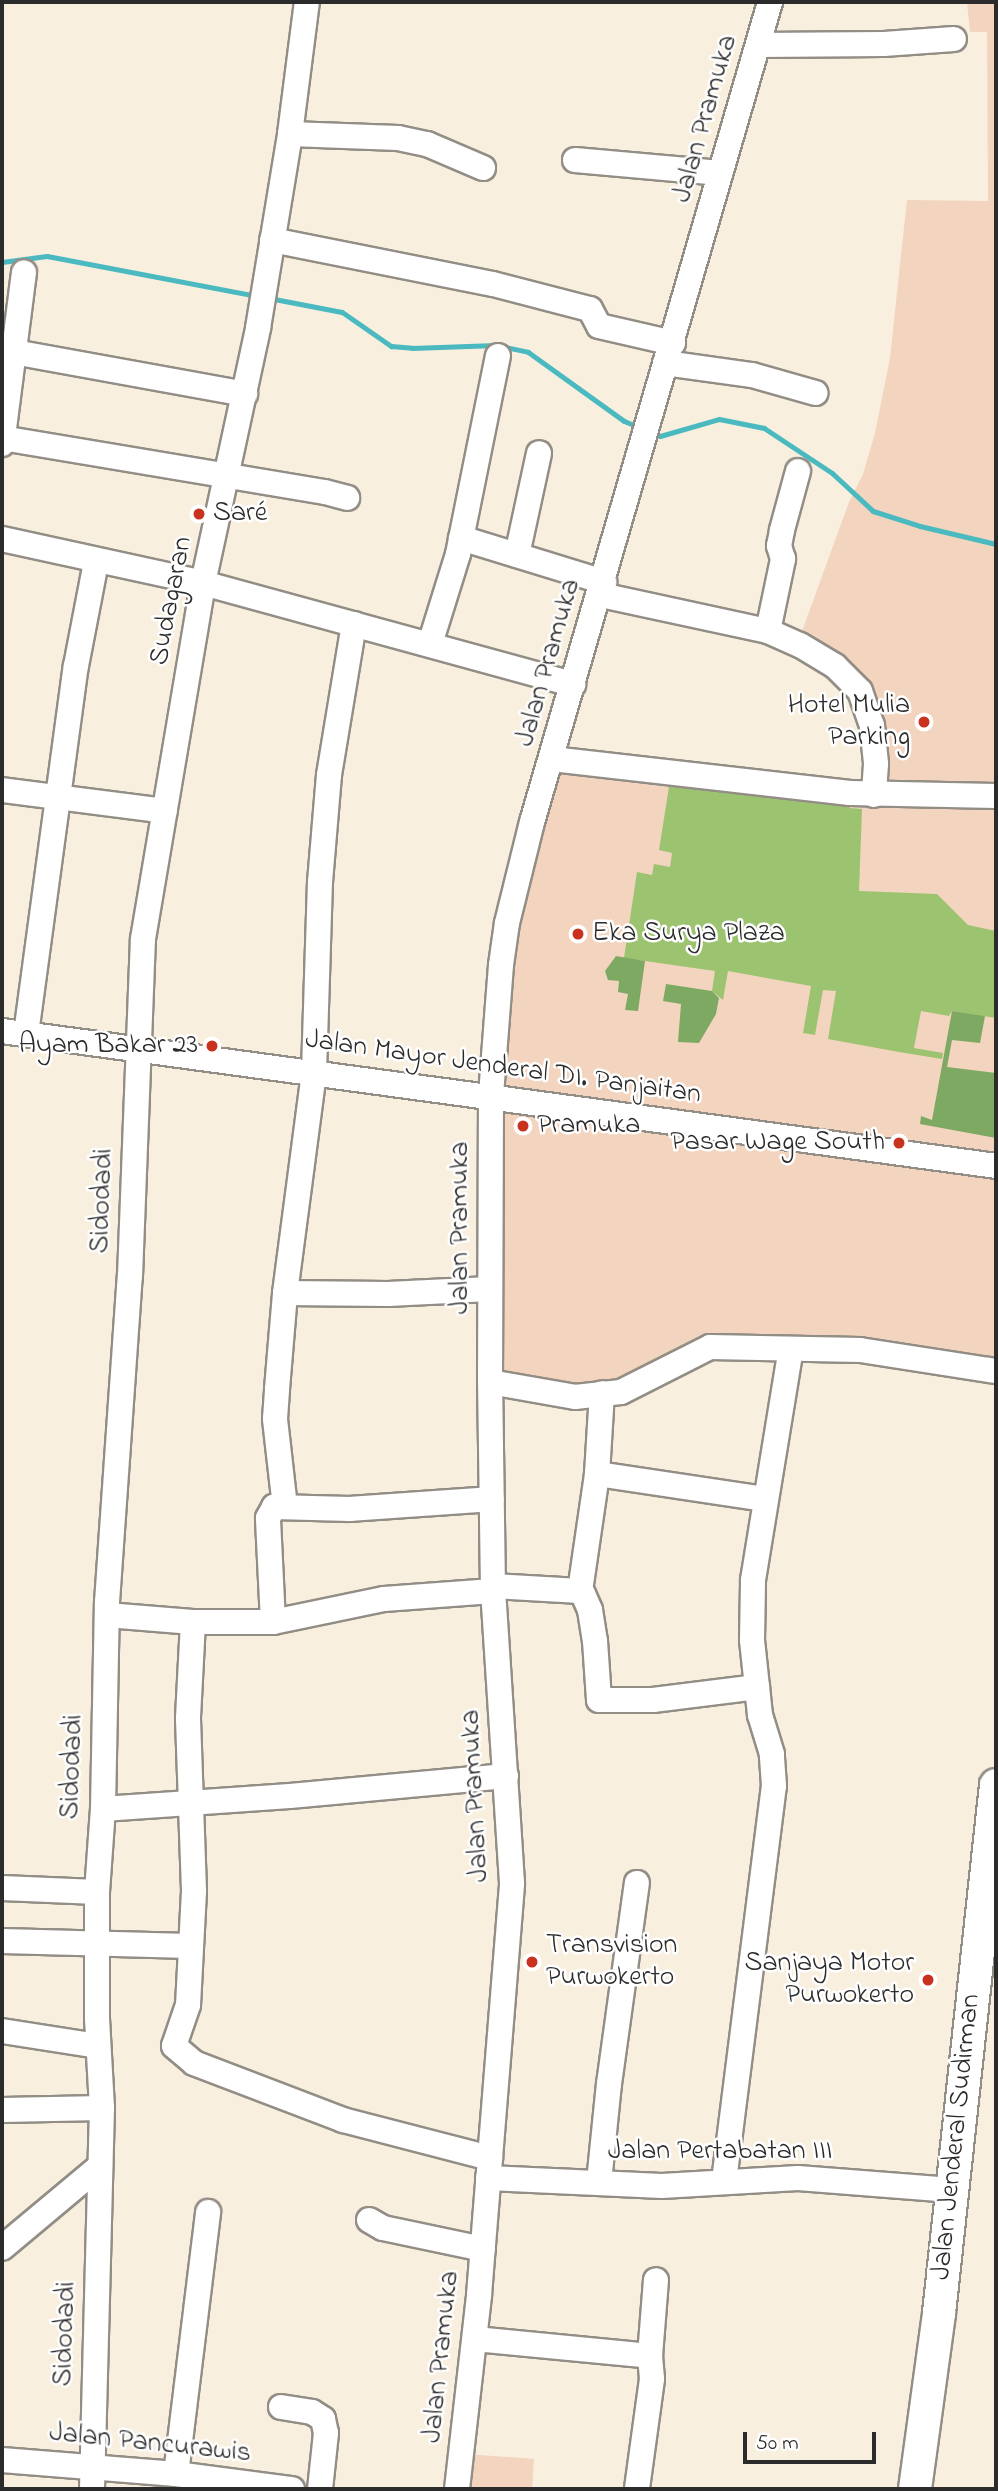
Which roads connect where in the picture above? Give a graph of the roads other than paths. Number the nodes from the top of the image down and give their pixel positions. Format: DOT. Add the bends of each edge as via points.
graph roads {
  1 [pos="307,2"];
  2 [pos="771,2"];
  3 [pos="954,39"];
  4 [pos="758,45"];
  5 [pos="290,134"];
  6 [pos="575,160"];
  7 [pos="483,167"];
  8 [pos="720,173"];
  9 [pos="272,240"];
  10 [pos="24,272"];
  11 [pos="14,352"];
  12 [pos="669,353"];
  13 [pos="498,356"];
  14 [pos="815,393"];
  15 [pos="244,394"];
  16 [pos="2,440"];
  17 [pos="539,453"];
  18 [pos="798,471"];
  19 [pos="228,477"];
  20 [pos="347,498"];
  21 [pos="461,538"];
  22 [pos="2,539"];
  23 [pos="517,555"];
  24 [pos="96,562"];
  25 [pos="203,583"];
  26 [pos="602,588"];
  27 [pos="354,624"];
  28 [pos="768,631"];
  29 [pos="430,644"];
  30 [pos="573,684"];
  31 [pos="552,759"];
  32 [pos="2,790"];
  33 [pos="874,794"];
  34 [pos="996,796"];
  35 [pos="58,797"];
  36 [pos="165,811"];
  37 [pos="14,1032"];
  38 [pos="137,1048"];
  39 [pos="314,1072"];
  40 [pos="491,1095"];
  41 [pos="996,1166"];
  42 [pos="490,1289"];
  43 [pos="285,1293"];
  44 [pos="791,1349"];
  45 [pos="996,1371"];
  46 [pos="490,1382"];
  47 [pos="602,1393"];
  48 [pos="597,1474"];
  49 [pos="492,1499"];
  50 [pos="765,1499"];
  51 [pos="285,1507"];
  52 [pos="493,1588"];
  53 [pos="580,1591"];
  54 [pos="107,1615"];
  55 [pos="193,1622"];
  56 [pos="273,1622"];
  57 [pos="757,1687"];
  58 [pos="506,1776"];
  59 [pos="996,1785"];
  60 [pos="191,1802"];
  61 [pos="103,1809"];
  62 [pos="637,1883"];
  63 [pos="2,1888"];
  64 [pos="97,1892"];
  65 [pos="990,1895"];
  66 [pos="2,1941"];
  67 [pos="96,1944"];
  68 [pos="190,1946"];
  69 [pos="2,2031"];
  70 [pos="98,2046"];
  71 [pos="102,2108"];
  72 [pos="2,2110"];
  73 [pos="100,2166"];
  74 [pos="489,2168"];
  75 [pos="724,2181"];
  76 [pos="599,2182"];
  77 [pos="952,2190"];
  78 [pos="208,2212"];
  79 [pos="369,2220"];
  80 [pos="2,2248"];
  81 [pos="483,2249"];
  82 [pos="656,2280"];
  83 [pos="475,2339"];
  84 [pos="650,2356"];
  85 [pos="281,2407"];
  86 [pos="2,2460"];
  87 [pos="176,2474"];
  88 [pos="92,2479"];
  89 [pos="287,2489"];
  90 [pos="320,2489"];
  91 [pos="457,2489"];
  92 [pos="637,2489"];
  93 [pos="915,2489"];
  1 -- 5 [label="street, Sudagaran"];
  2 -- 4 [label="street, Jalan Pramuka"];
  3 -- 4 [label="street"];
  4 -- 8 [label="street, Jalan Pramuka"];
  5 -- 7 [label="street" via="398,138 427,144"];
  5 -- 9 [label="street, Sudagaran"];
  6 -- 8 [label="street"];
  8 -- 12 [label="street, Jalan Pramuka"];
  9 -- 12 [label="street" via="493,284 590,309 599,326"];
  9 -- 15 [label="street, Sudagaran"];
  10 -- 11 [label="street"];
  11 -- 15 [label="street"];
  11 -- 16 [label="street"];
  12 -- 14 [label="street"];
  12 -- 26 [label="street, Jalan Pramuka"];
  13 -- 21 [label="street"];
  15 -- 19 [label="street, Sudagaran"];
  16 -- 19 [label="street"];
  17 -- 23 [label="street"];
  18 -- 28 [label="street" via="782,530 779,546 783,559"];
  19 -- 20 [label="street"];
  19 -- 25 [label="street, Sudagaran"];
  21 -- 23 [label="street"];
  21 -- 29 [label="street"];
  22 -- 24 [label="street"];
  23 -- 26 [label="street"];
  24 -- 25 [label="street"];
  24 -- 35 [label="street"];
  25 -- 27 [label="street"];
  25 -- 36 [label="street, Sudagaran"];
  26 -- 28 [label="street"];
  26 -- 30 [label="street, Jalan Pramuka"];
  27 -- 29 [label="street"];
  27 -- 39 [label="street" via="329,775 320,882"];
  28 -- 33 [label="street" via="835,666 860,691 872,724"];
  29 -- 30 [label="street"];
  30 -- 31 [label="street, Jalan Pramuka"];
  31 -- 33 [label="street"];
  31 -- 40 [label="street, Jalan Pramuka" via="507,923"];
  32 -- 35 [label="street"];
  33 -- 34 [label="street"];
  35 -- 36 [label="street"];
  35 -- 37 [label="street"];
  36 -- 38 [label="street, Sudagaran" via="143,939"];
  37 -- 38 [label="street, Jalan Mayor Jenderal DI. Panjaitan"];
  38 -- 39 [label="street, Jalan Mayor Jenderal DI. Panjaitan"];
  38 -- 54 [label="street, Sidodadi" via="131,1253"];
  39 -- 40 [label="street, Jalan Mayor Jenderal DI. Panjaitan"];
  39 -- 43 [label="street"];
  40 -- 41 [label="street, Jalan Mayor Jenderal DI. Panjaitan"];
  40 -- 42 [label="street, Jalan Pramuka"];
  42 -- 43 [label="street"];
  42 -- 46 [label="street, Jalan Pramuka"];
  43 -- 51 [label="street" via="275,1419"];
  44 -- 45 [label="street" via="860,1350"];
  44 -- 47 [label="street" via="710,1347 621,1392"];
  44 -- 50 [label="street"];
  46 -- 47 [label="street" via="575,1397"];
  46 -- 49 [label="street, Jalan Pramuka"];
  47 -- 48 [label="street"];
  48 -- 50 [label="street"];
  48 -- 53 [label="street"];
  49 -- 51 [label="street" via="350,1509"];
  49 -- 52 [label="street, Jalan Pramuka"];
  50 -- 57 [label="street" via="753,1580"];
  51 -- 56 [label="street" via="274,1507 268,1518"];
  52 -- 53 [label="street"];
  52 -- 56 [label="street" via="384,1599"];
  52 -- 58 [label="street, Jalan Pramuka"];
  53 -- 57 [label="street" via="594,1632 599,1700 653,1700"];
  54 -- 55 [label="street"];
  54 -- 61 [label="street, Sidodadi"];
  55 -- 56 [label="street"];
  55 -- 60 [label="street" via="188,1719"];
  57 -- 75 [label="street" via="774,1786"];
  58 -- 60 [label="street"];
  58 -- 74 [label="street, Jalan Pramuka" via="512,1883"];
  59 -- 65 [label="main road, Jalan Jenderal Sudirman"];
  60 -- 61 [label="street"];
  60 -- 68 [label="street" via="194,1891"];
  61 -- 64 [label="street, Sidodadi"];
  62 -- 76 [label="street"];
  63 -- 64 [label="street"];
  64 -- 67 [label="street, Sidodadi"];
  65 -- 77 [label="main road, Jalan Jenderal Sudirman"];
  66 -- 67 [label="street"];
  67 -- 68 [label="street"];
  67 -- 70 [label="street, Sidodadi"];
  68 -- 74 [label="street, Jalan Pertabatan III" via="188,2005 174,2038 177,2052 194,2063 343,2120"];
  69 -- 70 [label="street"];
  70 -- 71 [label="street, Sidodadi"];
  71 -- 72 [label="street"];
  71 -- 73 [label="street, Sidodadi"];
  73 -- 80 [label="street"];
  73 -- 88 [label="street, Sidodadi"];
  74 -- 76 [label="street, Jalan Pertabatan III"];
  74 -- 81 [label="street, Jalan Pramuka"];
  75 -- 76 [label="street, Jalan Pertabatan III" via="662,2186"];
  75 -- 77 [label="street, Jalan Pertabatan III" via="798,2178"];
  77 -- 93 [label="main road, Jalan Jenderal Sudirman"];
  78 -- 87 [label="street"];
  79 -- 81 [label="street" via="383,2228"];
  81 -- 83 [label="street, Jalan Pramuka"];
  82 -- 84 [label="street"];
  83 -- 84 [label="street"];
  83 -- 91 [label="street, Jalan Pramuka"];
  84 -- 92 [label="street" via="652,2378"];
  85 -- 90 [label="street" via="312,2412 323,2419 326,2433"];
  86 -- 88 [label="street, Jalan Pancurawis"];
  87 -- 88 [label="street, Jalan Pancurawis"];
  87 -- 89 [label="street, Jalan Pancurawis"];
}
